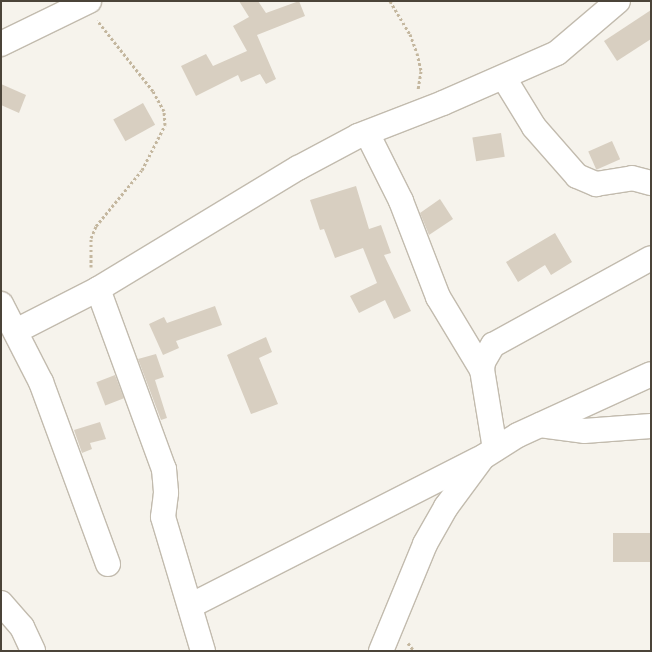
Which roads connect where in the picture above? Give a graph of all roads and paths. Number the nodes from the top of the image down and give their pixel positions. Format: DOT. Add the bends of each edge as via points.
graph roads {
  1 [pos="390,1"];
  2 [pos="618,1"];
  3 [pos="86,2"];
  4 [pos="1,44"];
  5 [pos="504,78"];
  6 [pos="408,116"];
  7 [pos="367,132"];
  8 [pos="651,183"];
  9 [pos="651,258"];
  10 [pos="98,289"];
  11 [pos="1,304"];
  12 [pos="16,331"];
  13 [pos="482,370"];
  14 [pos="651,374"];
  15 [pos="540,425"];
  16 [pos="651,426"];
  17 [pos="489,453"];
  18 [pos="108,564"];
  19 [pos="1,603"];
  20 [pos="190,606"];
  21 [pos="33,651"];
  22 [pos="203,651"];
  23 [pos="381,651"];
  1 -- 6 [label="path" via="410,34 421,71 418,95"];
  2 -- 5 [label="street" via="557,53"];
  3 -- 4 [label="street"];
  3 -- 10 [label="path" via="153,91 164,111 165,125 142,170 104,214 90,238 90,258"];
  5 -- 6 [label="street"];
  5 -- 8 [label="street" via="534,127 581,179 596,184 632,178"];
  6 -- 7 [label="street"];
  7 -- 10 [label="street" via="298,168"];
  7 -- 13 [label="street" via="401,201 438,297"];
  9 -- 13 [label="street" via="493,345"];
  10 -- 12 [label="street"];
  10 -- 20 [label="street" via="164,469 163,517"];
  11 -- 12 [label="street"];
  12 -- 18 [label="street" via="42,382"];
  13 -- 17 [label="street"];
  14 -- 15 [label="street"];
  15 -- 16 [label="street" via="584,431"];
  15 -- 17 [label="street"];
  17 -- 20 [label="street"];
  17 -- 23 [label="street" via="446,507 425,544"];
  19 -- 21 [label="street" via="22,628"];
  20 -- 22 [label="street"];
}
